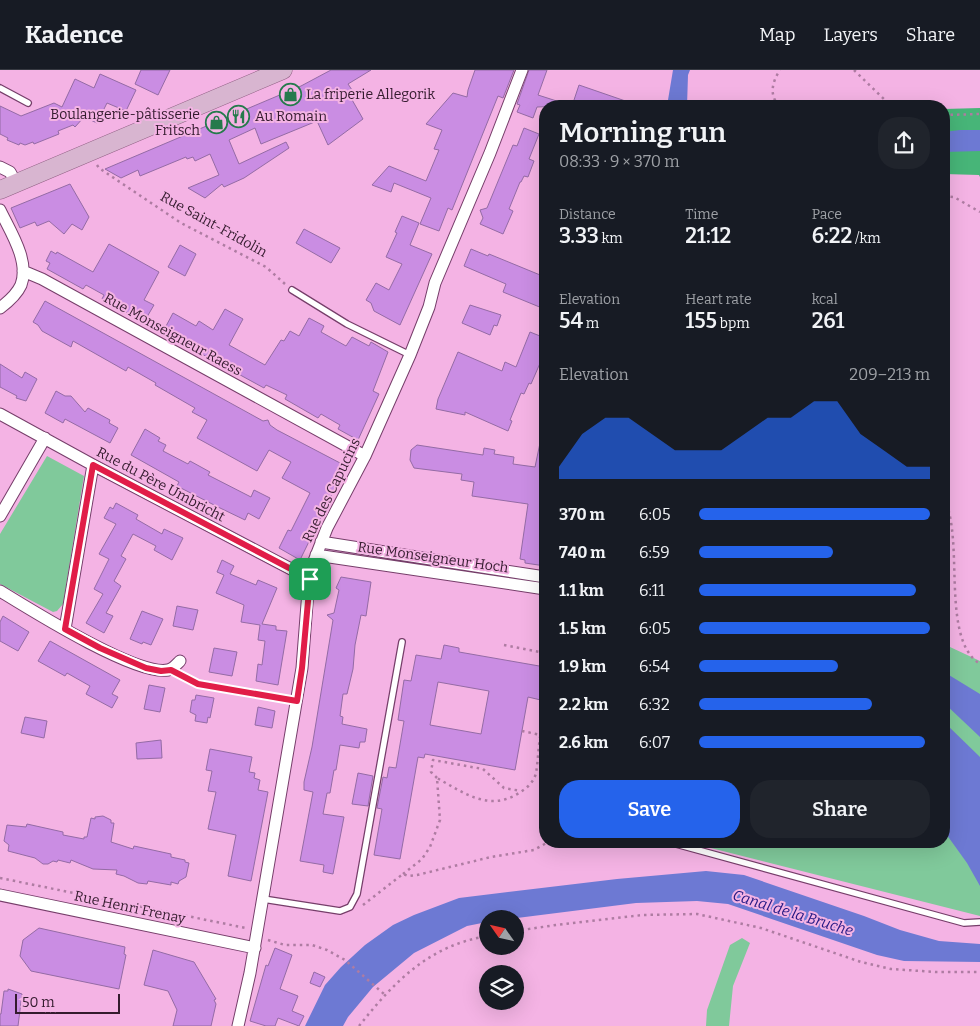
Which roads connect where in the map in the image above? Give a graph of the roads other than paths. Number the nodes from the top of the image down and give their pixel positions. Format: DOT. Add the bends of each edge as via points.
graph roads {
  1 [pos="283,70"];
  2 [pos="522,70"];
  3 [pos="0,88"];
  4 [pos="28,103"];
  5 [pos="0,166"];
  6 [pos="8,187"];
  7 [pos="0,210"];
  8 [pos="23,271"];
  9 [pos="292,290"];
  10 [pos="0,308"];
  11 [pos="410,356"];
  12 [pos="0,414"];
  13 [pos="45,438"];
  14 [pos="365,456"];
  15 [pos="93,465"];
  16 [pos="0,516"];
  17 [pos="321,542"];
  18 [pos="316,556"];
  19 [pos="539,576"];
  20 [pos="310,579"];
  21 [pos="539,588"];
  22 [pos="0,591"];
  23 [pos="65,629"];
  24 [pos="402,642"];
  25 [pos="180,661"];
  26 [pos="691,848"];
  27 [pos="0,895"];
  28 [pos="263,899"];
  29 [pos="980,922"];
  30 [pos="255,948"];
  31 [pos="238,1026"];
  1 -- 6 [label="main road"];
  2 -- 11 [label="street, Rue des Capucins" via="435,283"];
  3 -- 4 [label="lane"];
  5 -- 6 [label="street" via="10,172"];
  7 -- 8 [label="street" via="20,255"];
  8 -- 10 [label="street" via="20,286"];
  8 -- 14 [label="street, Rue Monseigneur Raess"];
  9 -- 11 [label="lane" via="347,324"];
  11 -- 14 [label="street, Rue des Capucins"];
  12 -- 13 [label="street, Rue du Père Umbricht"];
  13 -- 15 [label="street, Rue du Père Umbricht"];
  13 -- 16 [label="street"];
  14 -- 17 [label="street, Rue des Capucins"];
  15 -- 20 [label="street, Rue du Père Umbricht"];
  15 -- 23 [label="street"];
  17 -- 18 [label="street, Rue des Capucins"];
  17 -- 19 [label="street, Rue Monseigneur Hoch"];
  18 -- 20 [label="street, Rue des Capucins"];
  18 -- 21 [label="street, Rue Monseigneur Hoch"];
  20 -- 28 [label="street, Rue des Capucins" via="302,668"];
  22 -- 23 [label="street"];
  23 -- 25 [label="street" via="146,668 171,670"];
  24 -- 28 [label="lane" via="357,894 350,907 340,911"];
  26 -- 29 [label="lane" via="964,923"];
  27 -- 30 [label="street, Rue Henri Frenay"];
  28 -- 30 [label="street, Rue des Capucins"];
  30 -- 31 [label="street, Rue des Capucins"];
}
